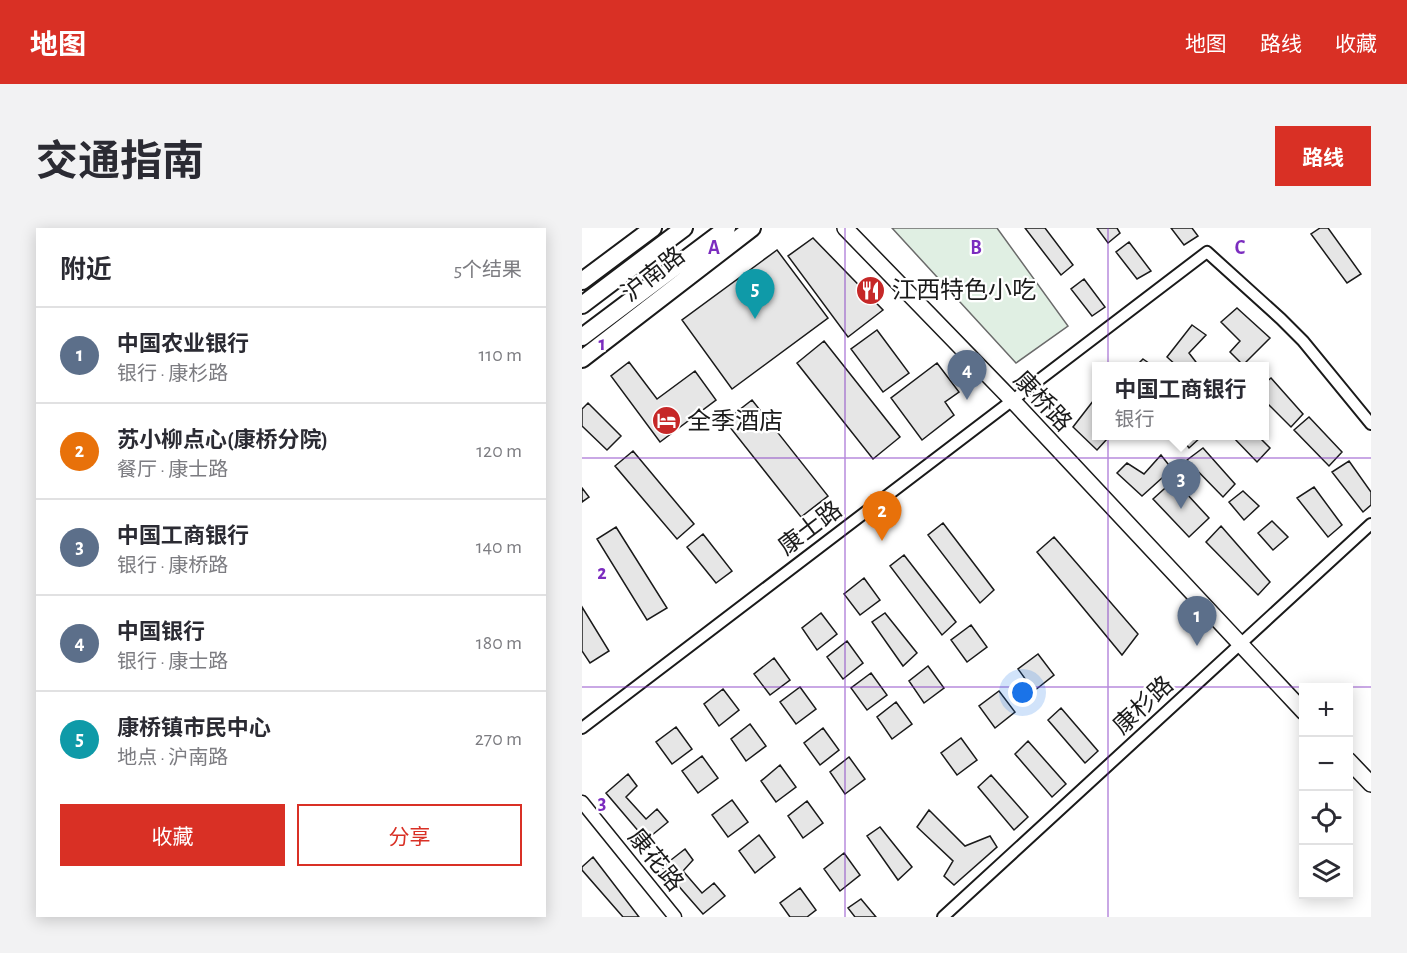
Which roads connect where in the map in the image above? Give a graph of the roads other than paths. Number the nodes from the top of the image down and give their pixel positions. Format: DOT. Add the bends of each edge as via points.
graph roads {
  1 [pos="653,228"];
  2 [pos="684,228"];
  3 [pos="728,228"];
  4 [pos="752,228"];
  5 [pos="845,228"];
  6 [pos="582,281"];
  7 [pos="582,305"];
  8 [pos="582,337"];
  9 [pos="582,359"];
  10 [pos="1012,401"];
  11 [pos="1371,424"];
  12 [pos="1371,524"];
  13 [pos="1240,644"];
  14 [pos="1299,707"];
  15 [pos="582,728"];
  16 [pos="1353,765"];
  17 [pos="1371,784"];
  18 [pos="582,802"];
  19 [pos="675,917"];
  20 [pos="943,917"];
  1 -- 6 [label="main road, 沪南路"];
  2 -- 7 [label="main road"];
  3 -- 8 [label="main road"];
  4 -- 9 [label="main road, 沪南路"];
  5 -- 10 [label="main road, 康桥路"];
  10 -- 11 [label="street, 康士路" via="1207,252 1303,341"];
  10 -- 13 [label="main road, 康桥路"];
  10 -- 15 [label="street, 康士路"];
  12 -- 13 [label="street, 康杉路"];
  13 -- 14 [label="main road, 康桥路"];
  13 -- 20 [label="street, 康杉路"];
  16 -- 17 [label="main road"];
  18 -- 19 [label="street, 康花路"];
}
